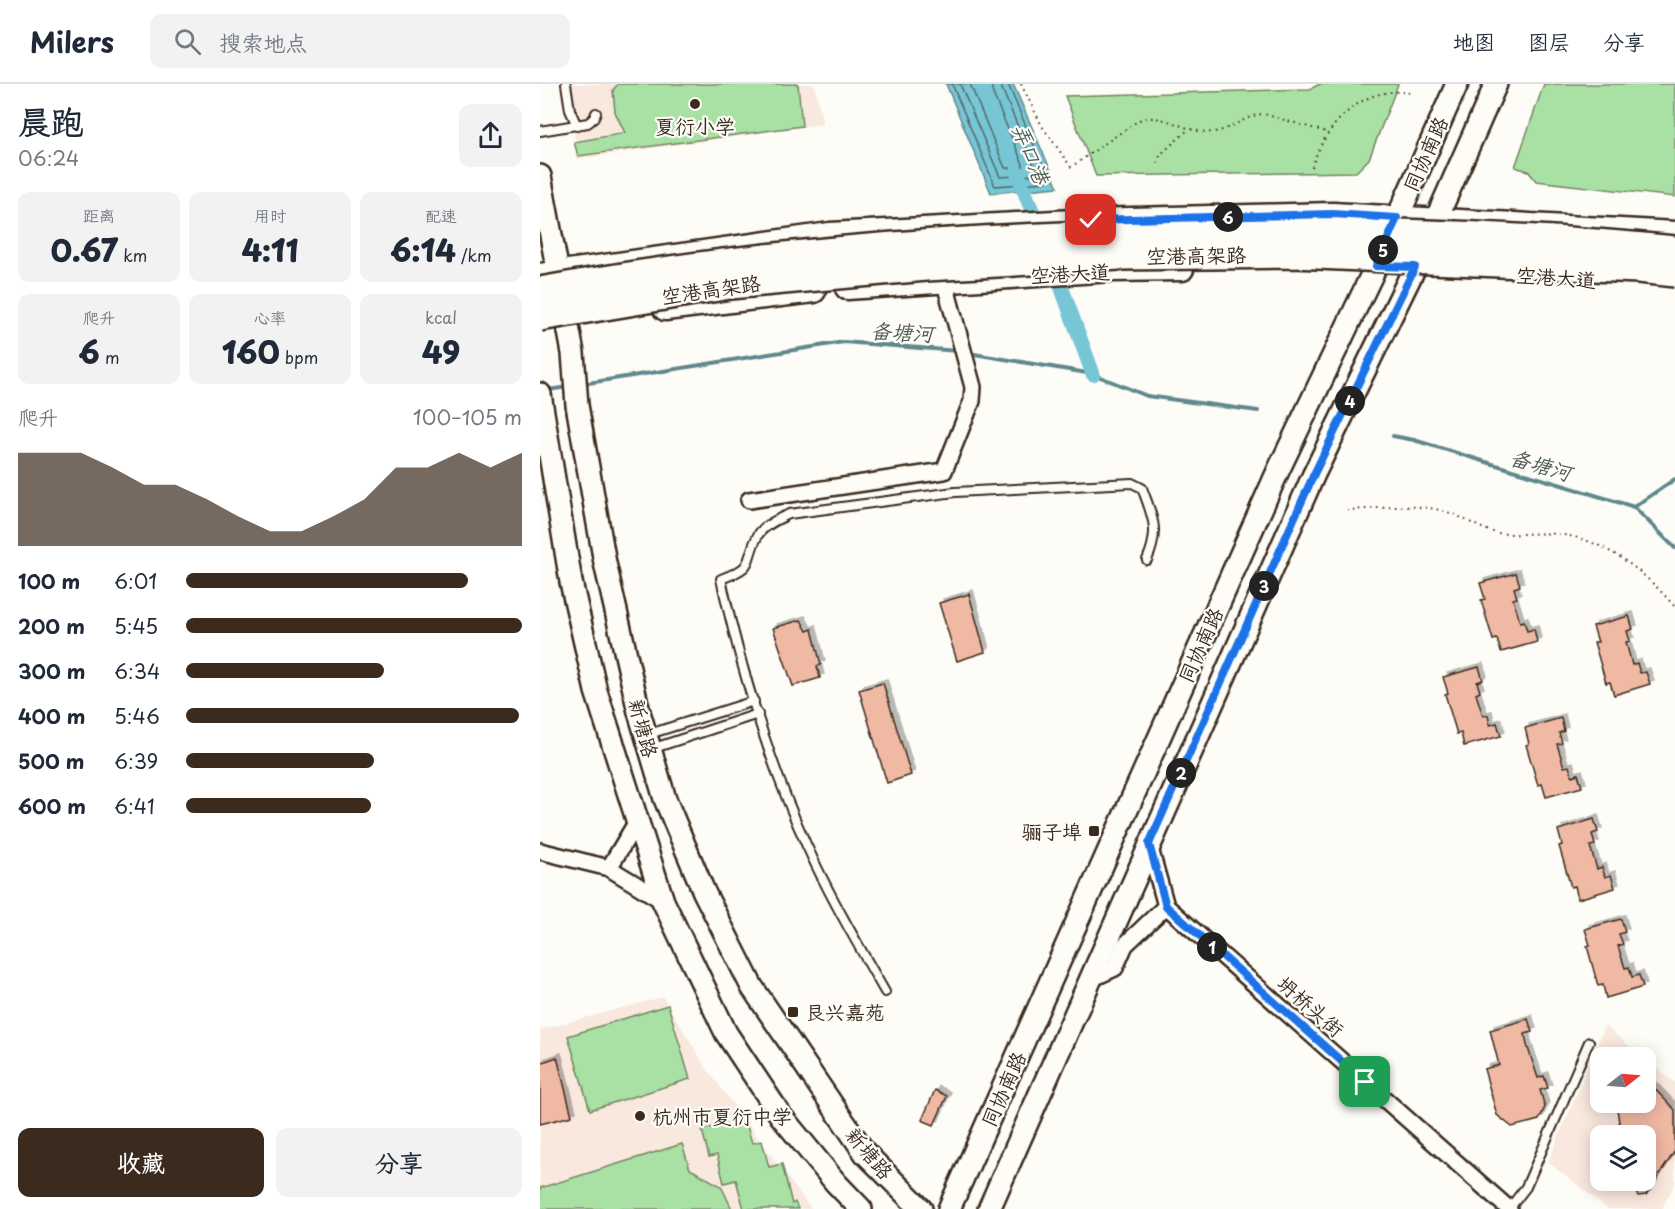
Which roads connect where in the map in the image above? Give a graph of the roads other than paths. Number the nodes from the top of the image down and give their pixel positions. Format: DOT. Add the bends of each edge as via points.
graph roads {
  1 [pos="566,84"];
  2 [pos="1457,84"];
  3 [pos="1496,84"];
  4 [pos="596,112"];
  5 [pos="577,126"];
  6 [pos="540,131"];
  7 [pos="540,176"];
  8 [pos="1397,218"];
  9 [pos="1437,220"];
  10 [pos="1675,233"];
  11 [pos="1675,250"];
  12 [pos="1376,266"];
  13 [pos="1415,267"];
  14 [pos="1675,273"];
  15 [pos="546,279"];
  16 [pos="944,280"];
  17 [pos="1675,285"];
  18 [pos="540,317"];
  19 [pos="567,324"];
  20 [pos="540,329"];
  21 [pos="541,402"];
  22 [pos="749,500"];
  23 [pos="1147,560"];
  24 [pos="754,701"];
  25 [pos="758,714"];
  26 [pos="647,743"];
  27 [pos="636,823"];
  28 [pos="1149,844"];
  29 [pos="540,851"];
  30 [pos="609,868"];
  31 [pos="663,901"];
  32 [pos="1166,906"];
  33 [pos="1089,980"];
  34 [pos="885,992"];
  35 [pos="1589,1042"];
  36 [pos="861,1209"];
  37 [pos="921,1209"];
  38 [pos="949,1209"];
  39 [pos="989,1209"];
  40 [pos="1509,1209"];
  1 -- 5 [label="lane"];
  2 -- 8 [label="main road, 同协南路"];
  3 -- 9 [label="main road, 同协南路"];
  4 -- 5 [label="lane" via="588,123"];
  5 -- 6 [label="lane"];
  7 -- 15 [label="main road, 新塘路"];
  8 -- 9 [label="main road"];
  8 -- 12 [label="main road, 同协南路"];
  8 -- 15 [label="main road" via="1333,214 1091,220 830,234"];
  9 -- 10 [label="main road"];
  9 -- 13 [label="main road, 同协南路"];
  11 -- 15 [label="highway, 空港高架路, bridge" via="1469,234 1296,229 1118,233 920,242"];
  12 -- 13 [label="main road, 空港大道"];
  12 -- 16 [label="main road, 空港大道" via="1111,270"];
  12 -- 38 [label="main road, 同协南路" via="1278,471"];
  13 -- 17 [label="main road, 空港大道"];
  13 -- 28 [label="main road, 同协南路" via="1314,474"];
  14 -- 18 [label="highway, 空港高架路, bridge" via="1294,254 1120,256 926,267 730,285"];
  15 -- 19 [label="main road, 新塘路"];
  16 -- 19 [label="main road, 空港大道" via="744,297"];
  16 -- 22 [label="street" via="971,378 972,401 944,471"];
  19 -- 20 [label="main road, 空港大道"];
  19 -- 26 [label="main road, 新塘路" via="605,563"];
  21 -- 27 [label="main road, 新塘路" via="571,582 596,691"];
  23 -- 24 [label="lane" via="1155,541 1153,519 1142,488 1132,483 955,492 789,514 758,534 749,564 721,579"];
  24 -- 25 [label="lane"];
  24 -- 26 [label="lane"];
  25 -- 26 [label="lane"];
  25 -- 34 [label="lane" via="805,842"];
  26 -- 37 [label="main road, 新塘路" via="665,799 704,892 752,987 865,1153"];
  27 -- 30 [label="street"];
  27 -- 31 [label="main road, 新塘路"];
  28 -- 32 [label="street"];
  28 -- 33 [label="main road, 同协南路"];
  29 -- 30 [label="street"];
  30 -- 31 [label="street"];
  31 -- 36 [label="main road, 新塘路" via="726,1033 781,1116"];
  32 -- 33 [label="street" via="1125,945 1115,968"];
  32 -- 40 [label="street, 坍桥头街"];
  33 -- 39 [label="main road, 同协南路"];
  35 -- 40 [label="lane" via="1526,1187"];
}
